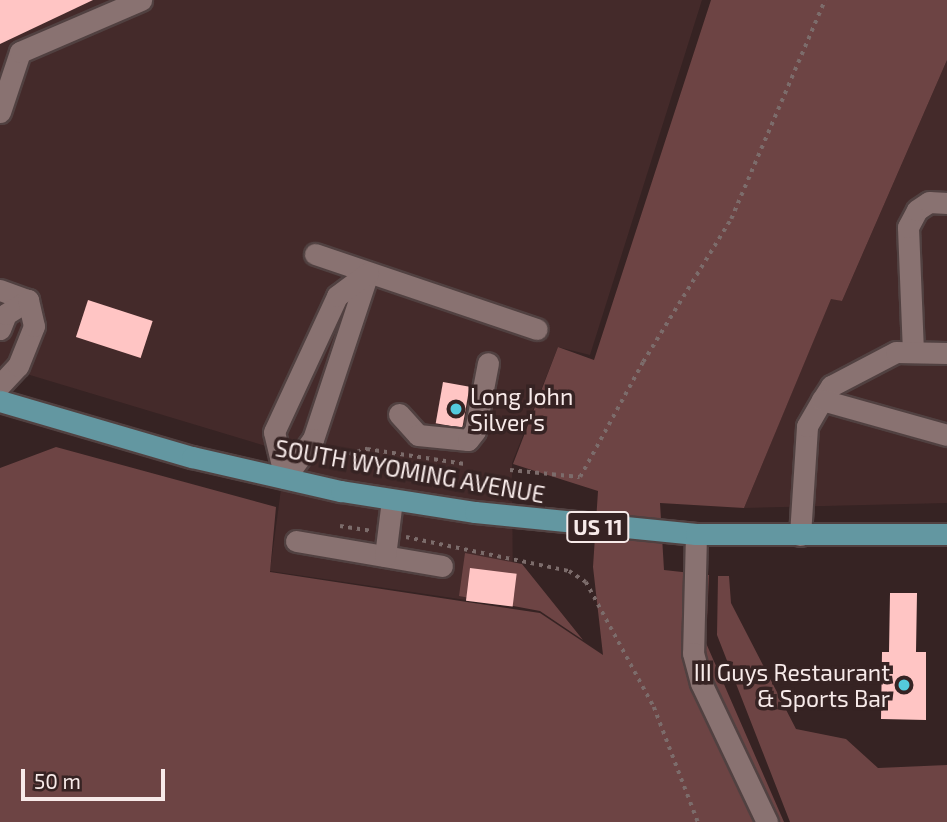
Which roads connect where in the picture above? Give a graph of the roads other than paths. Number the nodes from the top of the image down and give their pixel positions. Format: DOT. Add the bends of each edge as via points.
graph roads {
  1 [pos="141,0"];
  2 [pos="0,112"];
  3 [pos="947,203"];
  4 [pos="314,254"];
  5 [pos="368,273"];
  6 [pos="0,290"];
  7 [pos="28,300"];
  8 [pos="0,329"];
  9 [pos="537,329"];
  10 [pos="913,352"];
  11 [pos="947,353"];
  12 [pos="488,363"];
  13 [pos="0,385"];
  14 [pos="822,400"];
  15 [pos="0,401"];
  16 [pos="399,414"];
  17 [pos="947,435"];
  18 [pos="285,478"];
  19 [pos="392,500"];
  20 [pos="696,534"];
  21 [pos="947,534"];
  22 [pos="800,535"];
  23 [pos="296,541"];
  24 [pos="385,556"];
  25 [pos="442,566"];
  26 [pos="767,822"];
  1 -- 2 [label="lane" via="20,52"];
  3 -- 10 [label="lane" via="929,202 916,210 908,227"];
  4 -- 5 [label="lane"];
  5 -- 9 [label="lane"];
  5 -- 18 [label="lane" via="313,439"];
  5 -- 18 [label="lane" via="337,296 274,432"];
  6 -- 7 [label="lane"];
  7 -- 8 [label="lane" via="6,314"];
  7 -- 13 [label="lane" via="34,326 18,366"];
  10 -- 11 [label="lane"];
  10 -- 14 [label="lane" via="896,352 831,386"];
  12 -- 16 [label="lane" via="475,431 468,440 418,435"];
  14 -- 17 [label="lane"];
  14 -- 22 [label="lane" via="807,426"];
  15 -- 18 [label="main road, SOUTH WYOMING AVENUE / US 11" via="118,437"];
  18 -- 19 [label="main road, SOUTH WYOMING AVENUE / US 11"];
  19 -- 20 [label="main road, SOUTH WYOMING AVENUE / US 11" via="540,521"];
  19 -- 24 [label="lane"];
  20 -- 22 [label="main road, SOUTH WYOMING AVENUE / US 11"];
  20 -- 26 [label="lane" via="693,653 701,684"];
  21 -- 22 [label="main road, SOUTH WYOMING AVENUE / US 11"];
  23 -- 24 [label="lane"];
  24 -- 25 [label="lane"];
}
